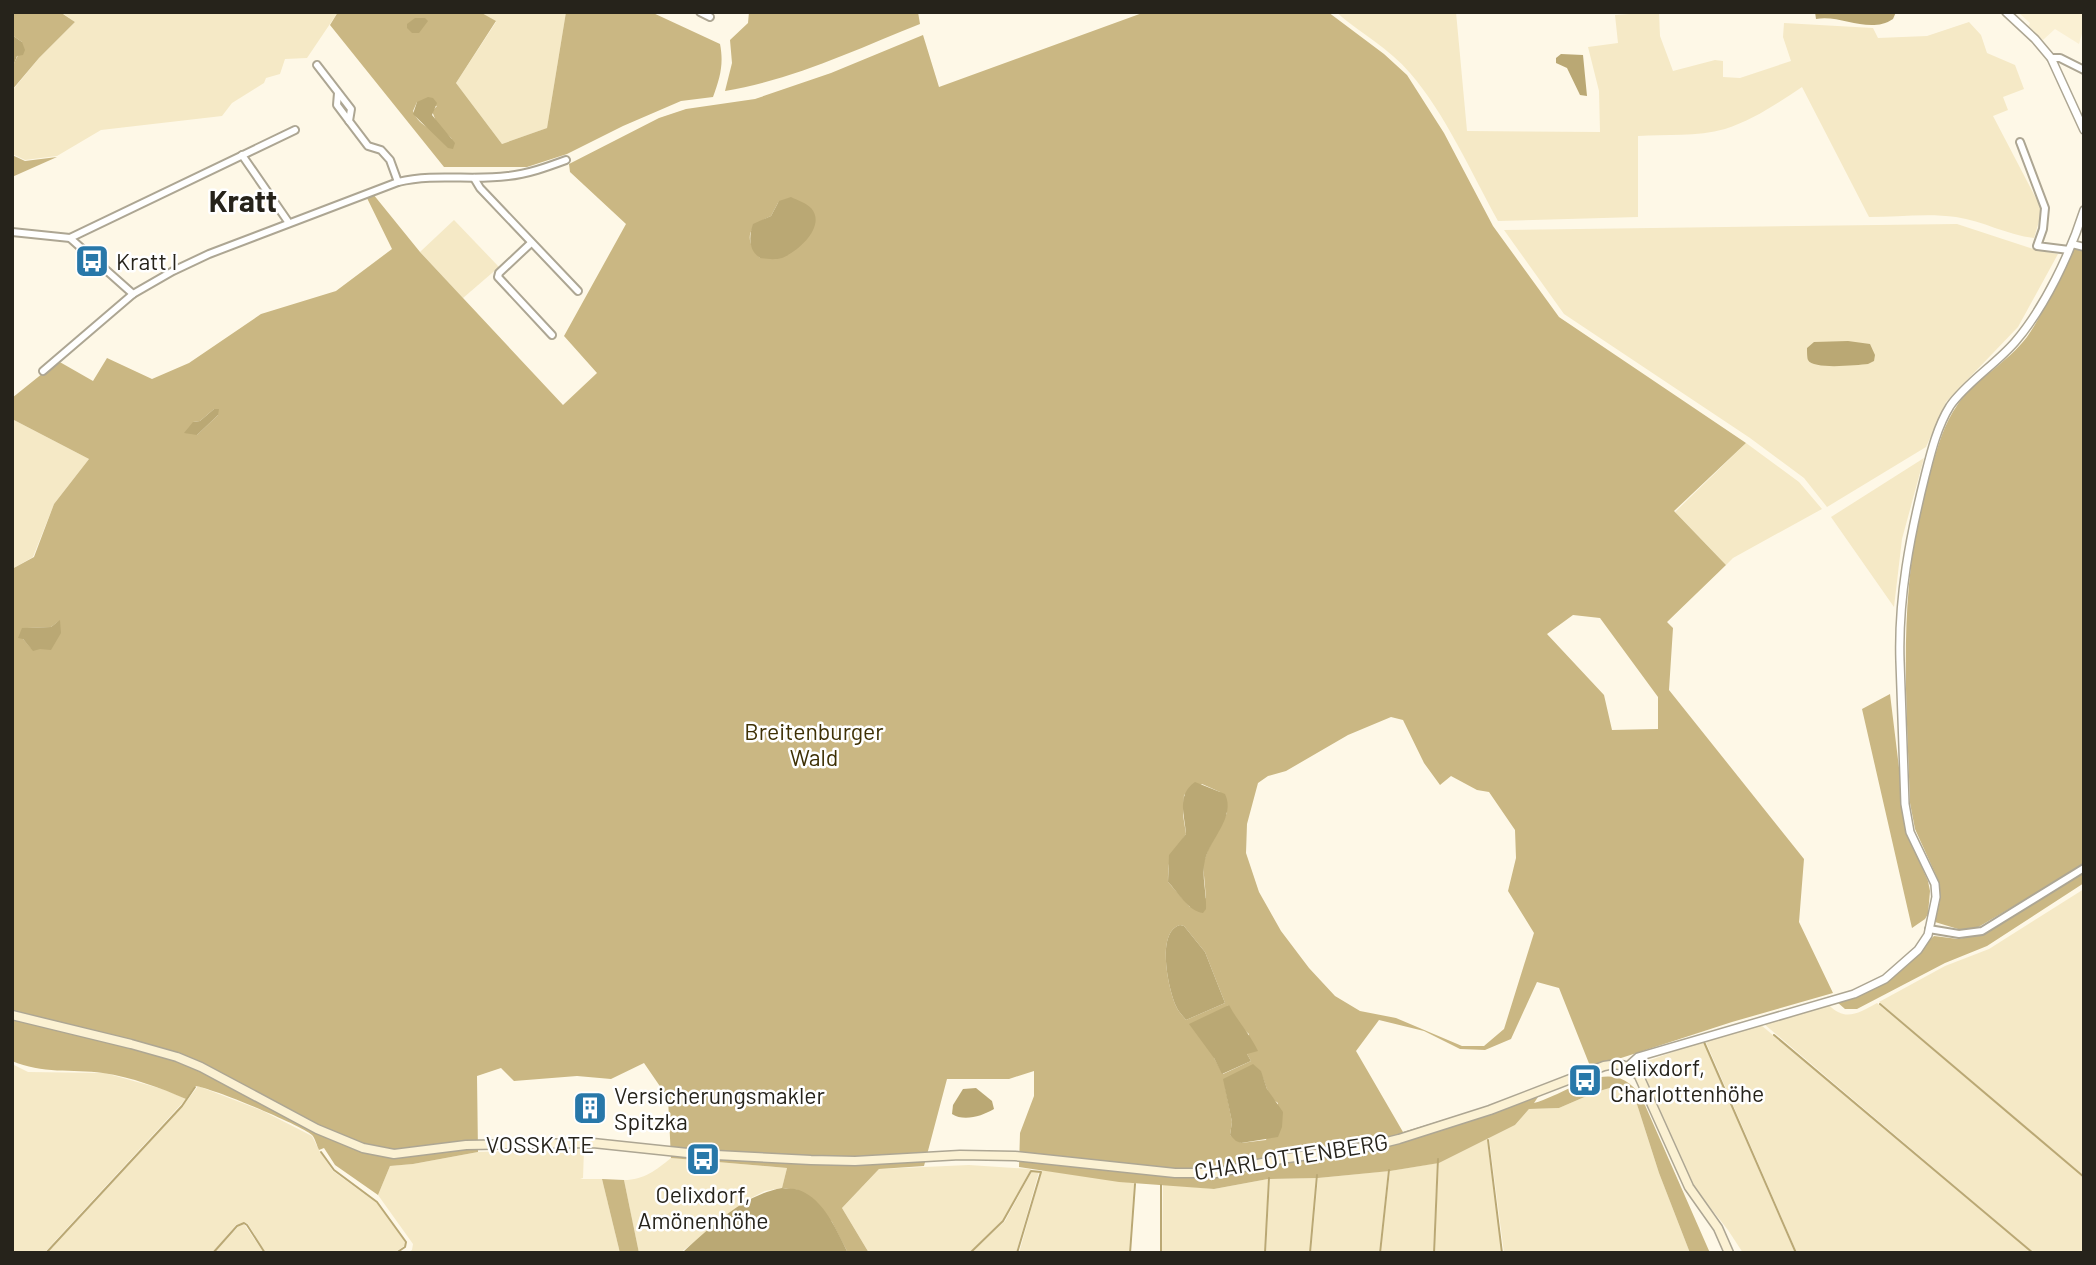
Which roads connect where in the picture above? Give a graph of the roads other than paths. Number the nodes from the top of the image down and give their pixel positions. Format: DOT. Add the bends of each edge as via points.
graph roads {
  1 [pos="700,12"];
  2 [pos="2006,12"];
  3 [pos="710,17"];
  4 [pos="2051,58"];
  5 [pos="317,65"];
  6 [pos="2084,70"];
  7 [pos="295,130"];
  8 [pos="2084,130"];
  9 [pos="2020,142"];
  10 [pos="243,155"];
  11 [pos="566,160"];
  12 [pos="474,178"];
  13 [pos="398,182"];
  14 [pos="2084,210"];
  15 [pos="289,223"];
  16 [pos="12,232"];
  17 [pos="69,238"];
  18 [pos="531,243"];
  19 [pos="2071,247"];
  20 [pos="2084,247"];
  21 [pos="578,292"];
  22 [pos="133,293"];
  23 [pos="552,335"];
  24 [pos="43,371"];
  25 [pos="2084,868"];
  26 [pos="1930,927"];
  27 [pos="12,1015"];
  28 [pos="1628,1066"];
  29 [pos="907,1158"];
  30 [pos="1728,1253"];
  1 -- 3 [label="street"];
  2 -- 4 [label="street"];
  4 -- 6 [label="street"];
  4 -- 8 [label="street"];
  5 -- 13 [label="street" via="351,109 349,121 368,146 381,150 390,160"];
  7 -- 10 [label="street"];
  9 -- 19 [label="street" via="2045,208 2037,246"];
  10 -- 15 [label="street"];
  10 -- 17 [label="street"];
  11 -- 12 [label="street" via="522,174"];
  12 -- 13 [label="street" via="431,176"];
  12 -- 18 [label="street"];
  13 -- 15 [label="street"];
  14 -- 19 [label="street"];
  15 -- 22 [label="street" via="195,260"];
  16 -- 17 [label="street"];
  17 -- 22 [label="street"];
  18 -- 21 [label="street"];
  18 -- 23 [label="street" via="498,277"];
  19 -- 20 [label="street"];
  19 -- 26 [label="street" via="2026,328 1955,399 1941,422 1915,515 1899,639 1905,804 1910,832 1935,884"];
  22 -- 24 [label="street"];
  25 -- 26 [label="street" via="1982,931 1959,934"];
  26 -- 28 [label="street" via="1918,950 1882,981 1843,997 1638,1057"];
  27 -- 29 [label="main road, VOSSKATE" via="177,1057 317,1129 384,1154 466,1145 593,1143 811,1160"];
  28 -- 29 [label="main road, CHARLOTTENBERG" via="1604,1066 1399,1139 1216,1172 1175,1173 1015,1156"];
  28 -- 30 [label="main road" via="1639,1076 1689,1187 1718,1228"];
}
